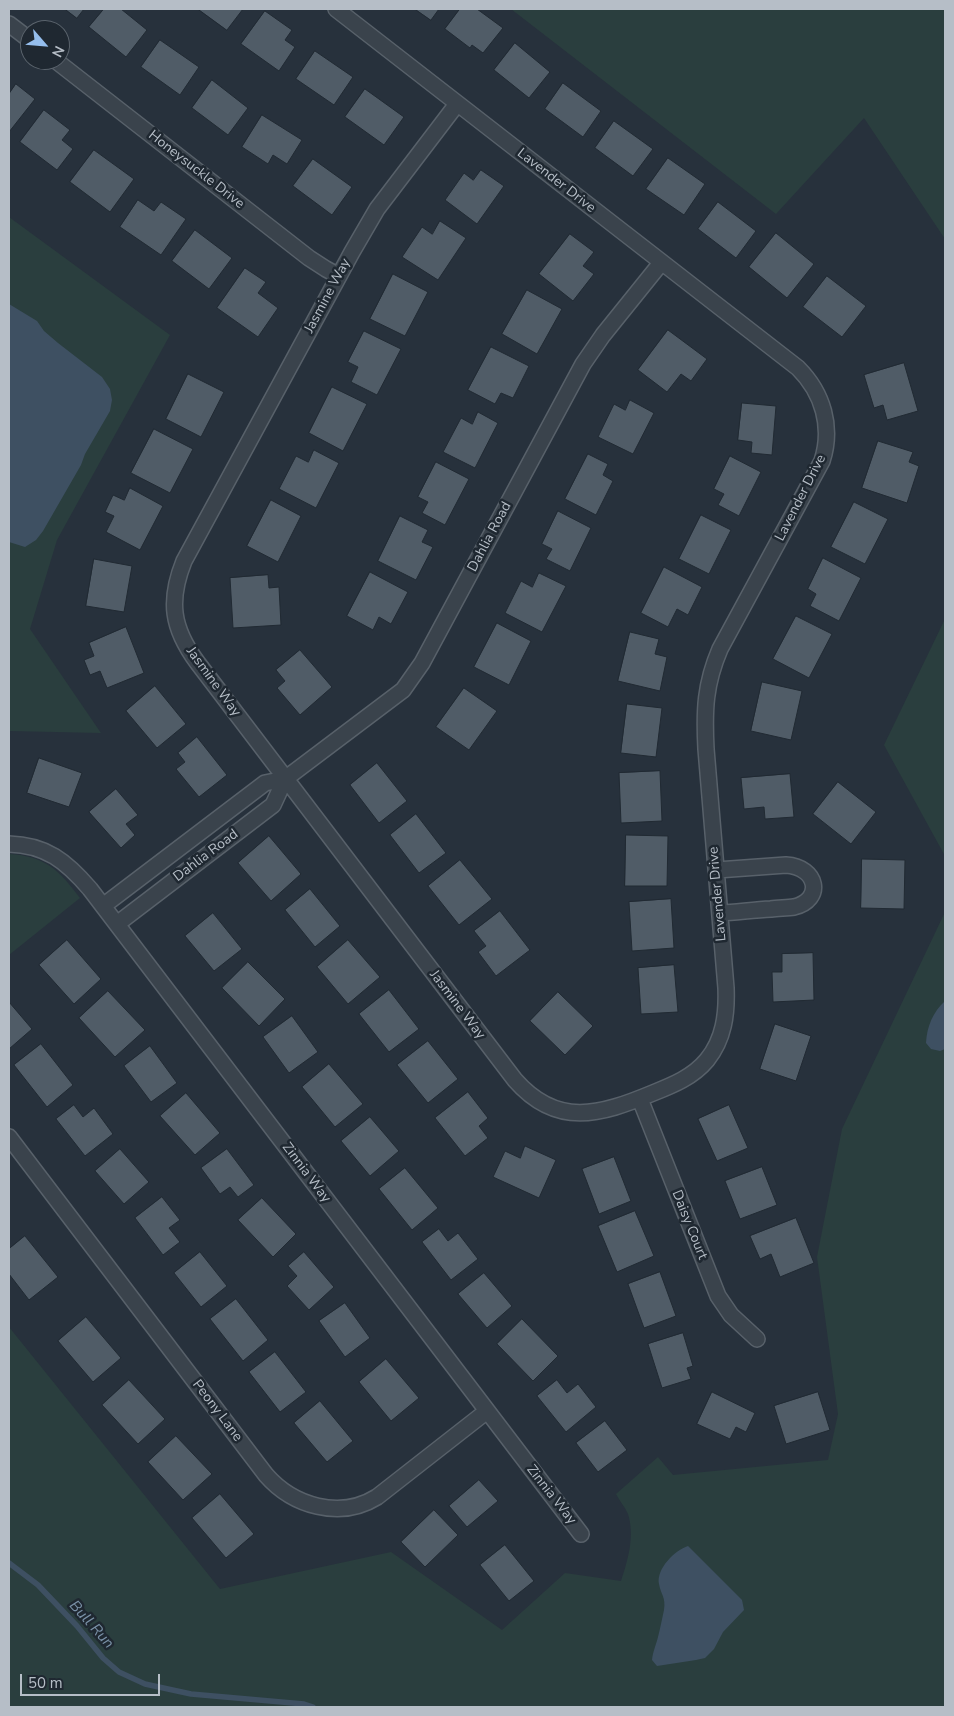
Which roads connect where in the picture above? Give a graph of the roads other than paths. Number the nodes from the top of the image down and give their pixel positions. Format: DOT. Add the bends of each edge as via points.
graph roads {
  1 [pos="336,9"];
  2 [pos="9,24"];
  3 [pos="20,32"];
  4 [pos="68,70"];
  5 [pos="457,104"];
  6 [pos="661,263"];
  7 [pos="339,276"];
  8 [pos="285,779"];
  9 [pos="9,844"];
  10 [pos="716,870"];
  11 [pos="104,906"];
  12 [pos="720,913"];
  13 [pos="117,924"];
  14 [pos="640,1099"];
  15 [pos="9,1137"];
  16 [pos="757,1339"];
  17 [pos="487,1411"];
  18 [pos="581,1534"];
  1 -- 5 [label="street, Lavender Drive"];
  2 -- 3 [label="street"];
  4 -- 7 [label="street, Honeysuckle Drive" via="308,258"];
  5 -- 6 [label="street, Lavender Drive"];
  5 -- 7 [label="street, Jasmine Way" via="377,209"];
  6 -- 8 [label="street, Dahlia Road" via="583,364 410,682"];
  6 -- 10 [label="street, Lavender Drive" via="803,374 821,402 826,426 822,461 720,649 708,684 704,706 705,731"];
  7 -- 8 [label="street, Jasmine Way" via="191,549 175,590 176,626 187,649"];
  8 -- 11 [label="street, Dahlia Road" via="265,783"];
  8 -- 13 [label="street, Dahlia Road" via="273,805"];
  8 -- 14 [label="street, Jasmine Way" via="528,1094 556,1109 586,1114"];
  9 -- 11 [label="street, Zinnia Way" via="34,847 60,858"];
  10 -- 12 [label="street, Lavender Drive"];
  10 -- 12 [label="street" via="795,866 811,876 814,886 808,900 795,907"];
  11 -- 13 [label="street, Zinnia Way"];
  12 -- 14 [label="street, Lavender Drive" via="726,1005 718,1042 693,1074"];
  13 -- 17 [label="street, Zinnia Way"];
  14 -- 16 [label="street, Daisy Court" via="718,1296 731,1315"];
  15 -- 17 [label="street, Peony Lane" via="266,1475 294,1498 329,1508 351,1507 371,1501"];
  17 -- 18 [label="street, Zinnia Way"];
}
